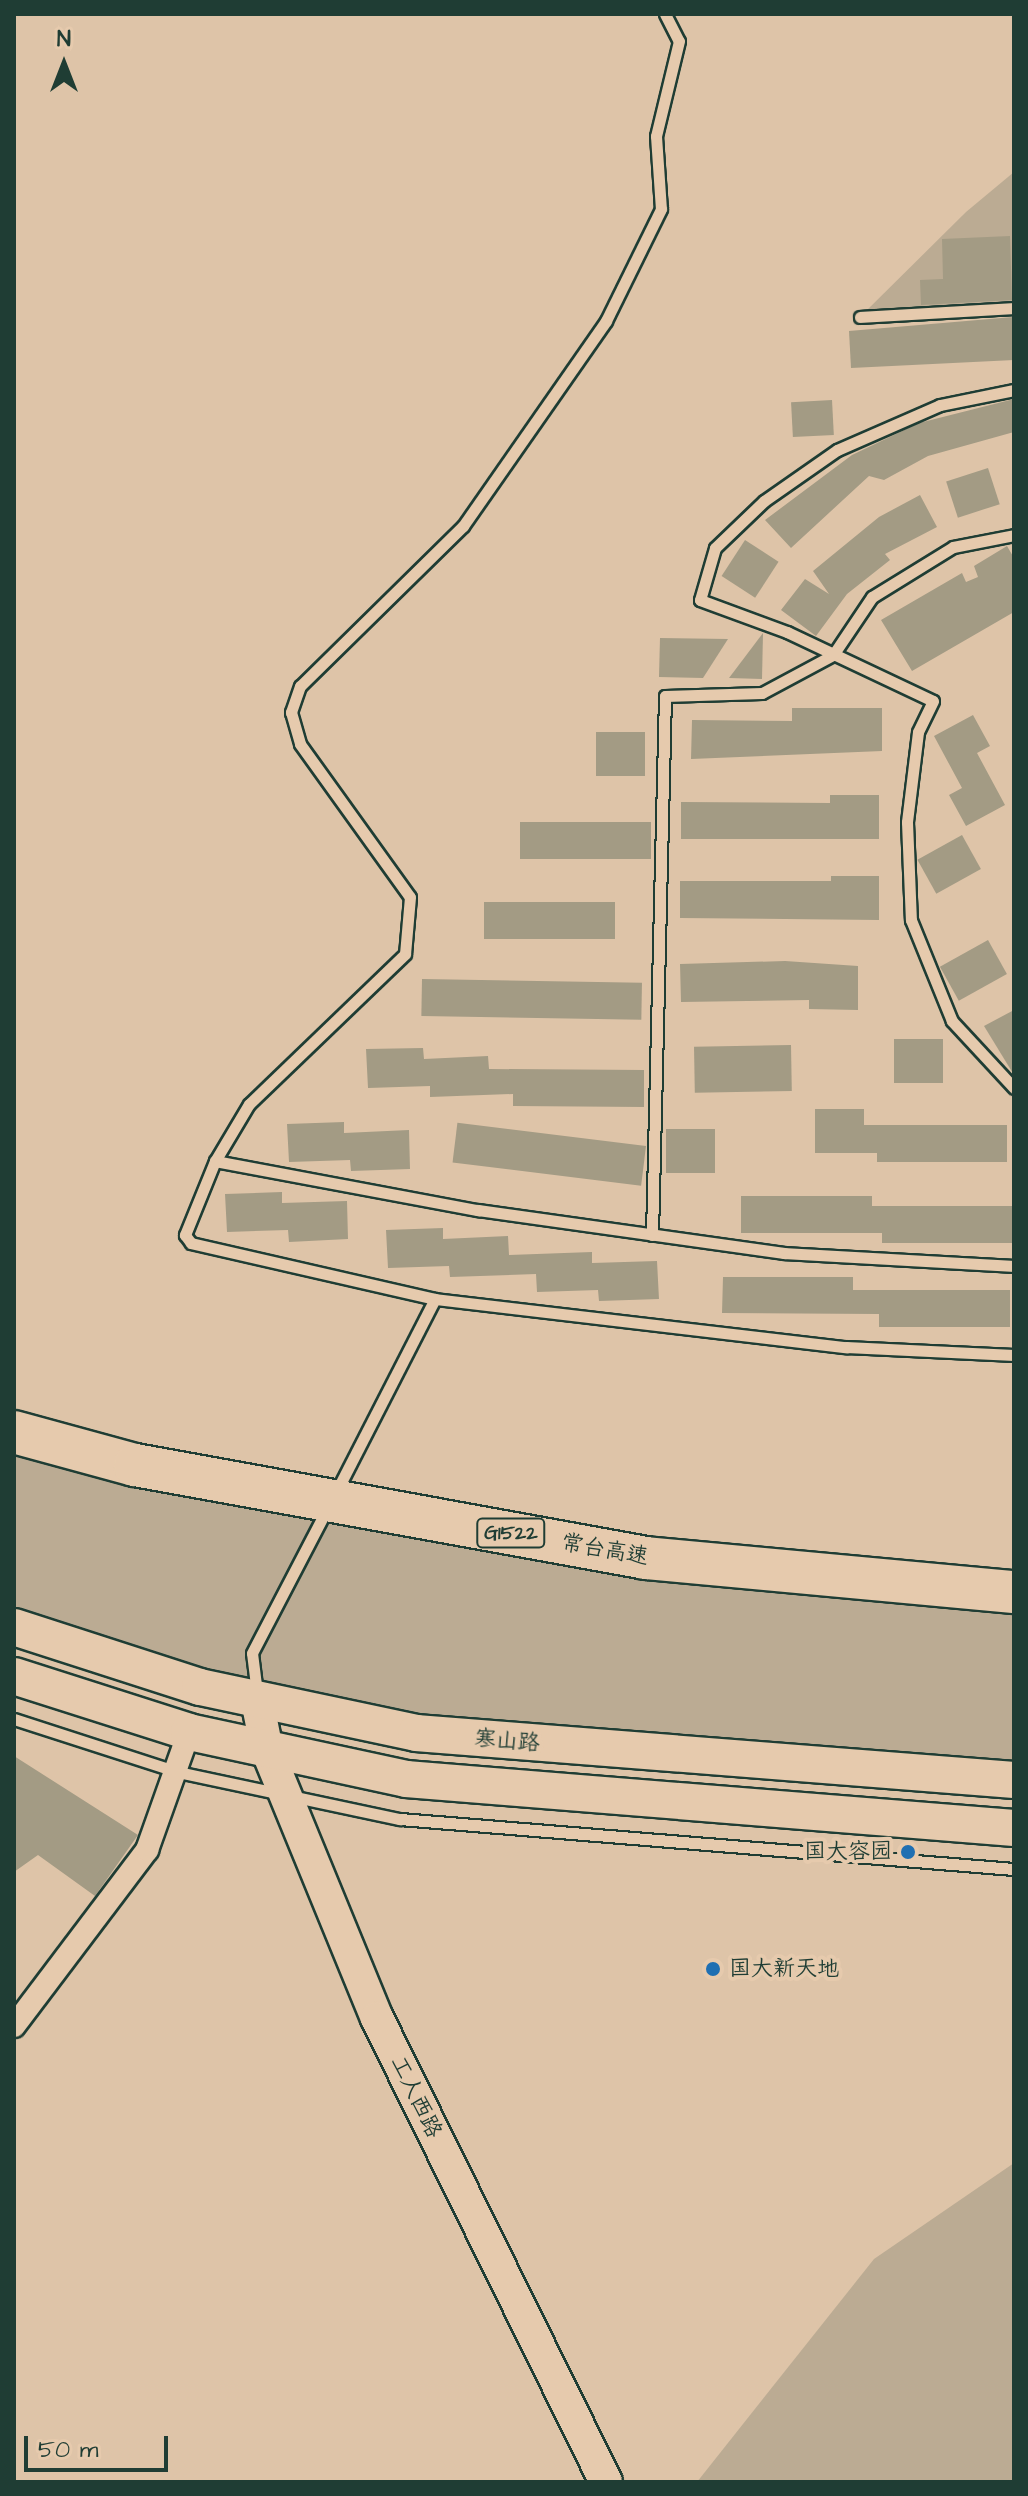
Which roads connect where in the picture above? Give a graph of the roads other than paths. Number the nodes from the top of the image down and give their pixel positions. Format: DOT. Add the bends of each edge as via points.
graph roads {
  1 [pos="665,14"];
  2 [pos="1014,308"];
  3 [pos="860,317"];
  4 [pos="1014,390"];
  5 [pos="1014,535"];
  6 [pos="833,655"];
  7 [pos="1014,1088"];
  8 [pos="215,1161"];
  9 [pos="652,1235"];
  10 [pos="1014,1266"];
  11 [pos="435,1299"];
  12 [pos="1014,1355"];
  13 [pos="14,1407"];
  14 [pos="14,1432"];
  15 [pos="1014,1562"];
  16 [pos="1014,1592"];
  17 [pos="14,1627"];
  18 [pos="14,1676"];
  19 [pos="257,1700"];
  20 [pos="14,1719"];
  21 [pos="189,1732"];
  22 [pos="267,1750"];
  23 [pos="178,1772"];
  24 [pos="1014,1780"];
  25 [pos="286,1797"];
  26 [pos="1014,1828"];
  27 [pos="1014,1869"];
  28 [pos="14,2026"];
  29 [pos="606,2482"];
  1 -- 8 [label="lane" via="679,41 656,136 661,209 606,321 482,502 300,686 291,712 300,744 410,897 405,954 249,1104"];
  2 -- 3 [label="lane"];
  4 -- 6 [label="lane" via="940,405 837,450 764,501 715,548 700,600"];
  5 -- 6 [label="lane" via="953,547 872,597"];
  6 -- 7 [label="lane" via="933,701 918,732 907,822 911,920 952,1021"];
  6 -- 9 [label="lane" via="762,693 665,696"];
  8 -- 9 [label="lane" via="462,1208"];
  8 -- 11 [label="lane" via="185,1235 191,1243"];
  9 -- 10 [label="lane" via="784,1253"];
  11 -- 12 [label="lane" via="846,1347"];
  11 -- 19 [label="lane" via="252,1653"];
  13 -- 15 [label="highway, 常台高速 / G1522" via="138,1443 649,1534"];
  14 -- 16 [label="highway, 常台高速 / G1522" via="135,1465 646,1558"];
  17 -- 19 [label="main road, 寒山路"];
  18 -- 21 [label="main road, 寒山路"];
  19 -- 22 [label="main road, 工人西路"];
  19 -- 24 [label="main road, 寒山路" via="416,1733"];
  20 -- 23 [label="lane"];
  21 -- 22 [label="main road, 寒山路"];
  21 -- 23 [label="street"];
  22 -- 25 [label="main road, 工人西路"];
  22 -- 26 [label="main road, 寒山路" via="406,1779"];
  23 -- 25 [label="lane"];
  23 -- 28 [label="street" via="147,1850"];
  25 -- 27 [label="lane" via="400,1819"];
  25 -- 29 [label="main road, 工人西路" via="377,2018"];
}
